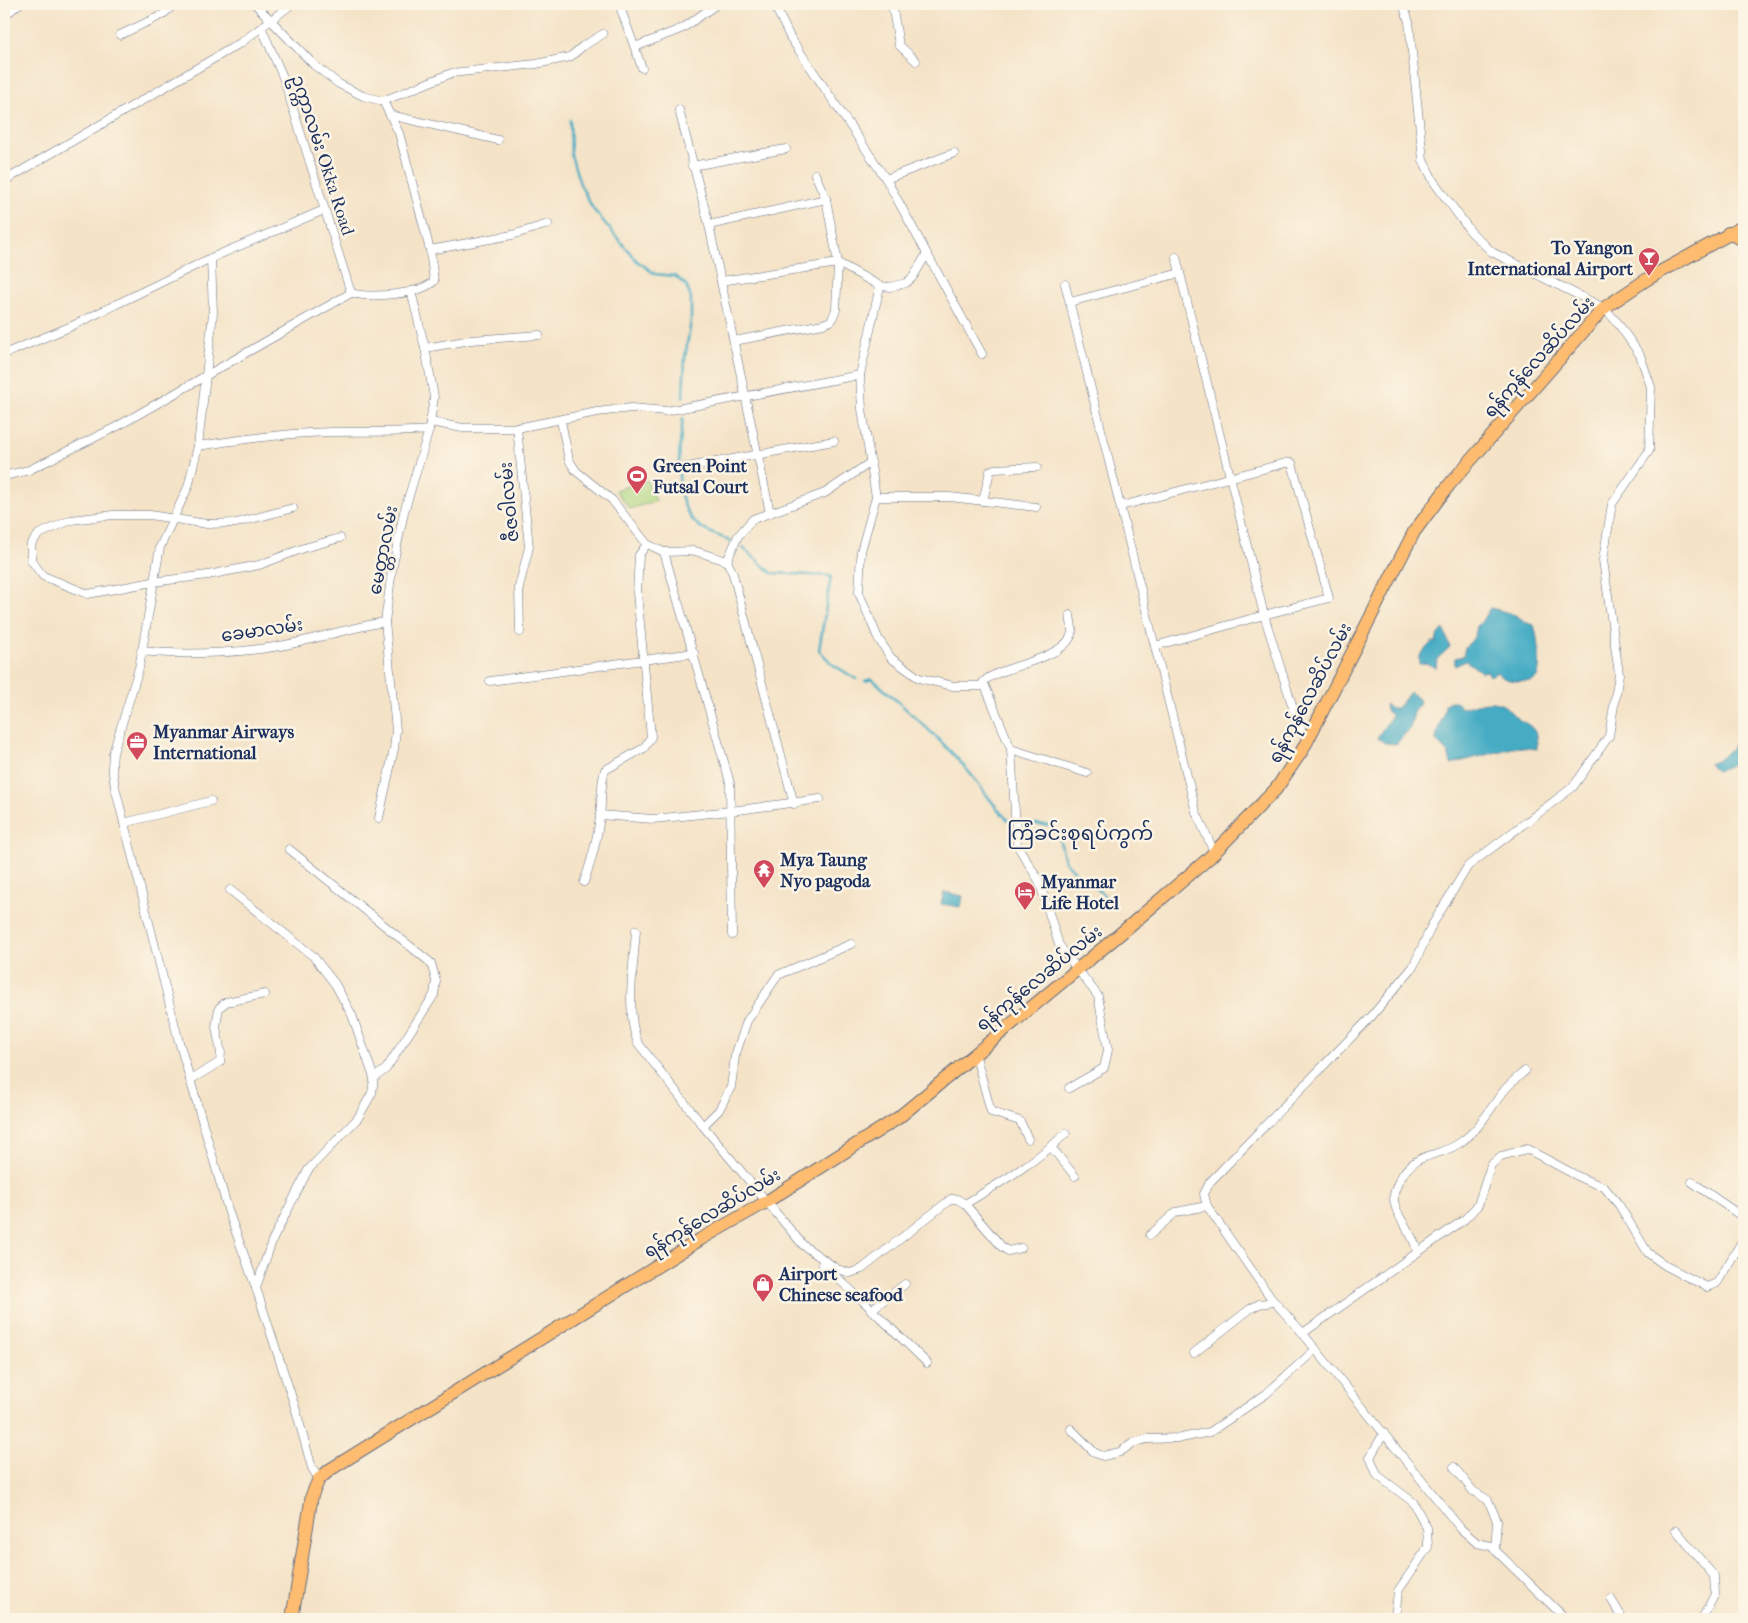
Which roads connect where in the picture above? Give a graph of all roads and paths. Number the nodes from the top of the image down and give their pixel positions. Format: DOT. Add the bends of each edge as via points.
graph roads {
  1 [pos="19,4"];
  2 [pos="175,4"];
  3 [pos="255,4"];
  4 [pos="292,4"];
  5 [pos="618,4"];
  6 [pos="717,4"];
  7 [pos="774,4"];
  8 [pos="892,4"];
  9 [pos="1403,4"];
  10 [pos="4,16"];
  11 [pos="270,21"];
  12 [pos="262,29"];
  13 [pos="603,34"];
  14 [pos="120,35"];
  15 [pos="635,47"];
  16 [pos="916,61"];
  17 [pos="642,68"];
  18 [pos="382,101"];
  19 [pos="679,110"];
  20 [pos="390,115"];
  21 [pos="498,140"];
  22 [pos="786,149"];
  23 [pos="954,153"];
  24 [pos="692,166"];
  25 [pos="815,174"];
  26 [pos="886,179"];
  27 [pos="4,181"];
  28 [pos="826,200"];
  29 [pos="324,210"];
  30 [pos="548,224"];
  31 [pos="709,225"];
  32 [pos="1744,226"];
  33 [pos="1728,234"];
  34 [pos="1744,240"];
  35 [pos="430,250"];
  36 [pos="926,255"];
  37 [pos="1176,257"];
  38 [pos="211,258"];
  39 [pos="838,263"];
  40 [pos="1180,273"];
  41 [pos="721,282"];
  42 [pos="1065,284"];
  43 [pos="880,286"];
  44 [pos="411,291"];
  45 [pos="351,293"];
  46 [pos="1070,302"];
  47 [pos="1604,308"];
  48 [pos="539,335"];
  49 [pos="734,341"];
  50 [pos="425,348"];
  51 [pos="4,354"];
  52 [pos="982,354"];
  53 [pos="860,375"];
  54 [pos="205,377"];
  55 [pos="744,395"];
  56 [pos="561,421"];
  57 [pos="430,426"];
  58 [pos="517,428"];
  59 [pos="834,441"];
  60 [pos="198,446"];
  61 [pos="758,455"];
  62 [pos="871,462"];
  63 [pos="1037,467"];
  64 [pos="682,468"];
  65 [pos="4,476"];
  66 [pos="1231,478"];
  67 [pos="876,496"];
  68 [pos="983,501"];
  69 [pos="1036,506"];
  70 [pos="1120,506"];
  71 [pos="293,508"];
  72 [pos="770,513"];
  73 [pos="172,519"];
  74 [pos="340,538"];
  75 [pos="647,544"];
  76 [pos="664,552"];
  77 [pos="727,561"];
  78 [pos="153,582"];
  79 [pos="1264,615"];
  80 [pos="1070,616"];
  81 [pos="385,622"];
  82 [pos="520,632"];
  83 [pos="1155,646"];
  84 [pos="141,651"];
  85 [pos="694,653"];
  86 [pos="643,660"];
  87 [pos="490,681"];
  88 [pos="982,684"];
  89 [pos="1308,741"];
  90 [pos="1010,749"];
  91 [pos="1087,773"];
  92 [pos="820,798"];
  93 [pos="211,801"];
  94 [pos="794,804"];
  95 [pos="731,811"];
  96 [pos="600,815"];
  97 [pos="379,818"];
  98 [pos="124,823"];
  99 [pos="289,848"];
  100 [pos="1214,852"];
  101 [pos="584,882"];
  102 [pos="230,890"];
  103 [pos="636,930"];
  104 [pos="732,935"];
  105 [pos="851,944"];
  106 [pos="1076,970"];
  107 [pos="265,994"];
  108 [pos="975,1053"];
  109 [pos="1525,1071"];
  110 [pos="374,1078"];
  111 [pos="190,1080"];
  112 [pos="1069,1088"];
  113 [pos="703,1126"];
  114 [pos="1066,1133"];
  115 [pos="1028,1139"];
  116 [pos="1051,1147"];
  117 [pos="1075,1176"];
  118 [pos="1692,1182"];
  119 [pos="766,1202"];
  120 [pos="964,1204"];
  121 [pos="1207,1206"];
  122 [pos="1744,1218"];
  123 [pos="1150,1235"];
  124 [pos="1744,1238"];
  125 [pos="1021,1248"];
  126 [pos="1417,1251"];
  127 [pos="814,1254"];
  128 [pos="905,1284"];
  129 [pos="256,1288"];
  130 [pos="1274,1302"];
  131 [pos="871,1310"];
  132 [pos="1303,1333"];
  133 [pos="1316,1349"];
  134 [pos="1194,1353"];
  135 [pos="927,1363"];
  136 [pos="1071,1429"];
  137 [pos="1384,1433"];
  138 [pos="1454,1467"];
  139 [pos="319,1479"];
  140 [pos="1676,1530"];
  141 [pos="1495,1550"];
  142 [pos="1611,1599"];
  143 [pos="292,1619"];
  144 [pos="1395,1619"];
  145 [pos="1566,1619"];
  146 [pos="1623,1619"];
  147 [pos="1702,1619"];
  1 -- 10 [label="street"];
  2 -- 14 [label="street" via="162,15"];
  3 -- 11 [label="street"];
  4 -- 11 [label="street"];
  5 -- 15 [label="street"];
  6 -- 15 [label="street" via="683,28"];
  7 -- 26 [label="street" via="790,37"];
  8 -- 16 [label="street" via="899,45"];
  9 -- 47 [label="street" via="1409,22 1423,160 1434,182 1471,232 1492,252"];
  11 -- 12 [label="street"];
  11 -- 18 [label="street" via="314,65 339,84"];
  12 -- 27 [label="street"];
  12 -- 29 [label="street, ဥက္ကာလမ်း Okka Road" via="282,77"];
  13 -- 18 [label="street" via="570,58 452,72"];
  15 -- 17 [label="street"];
  18 -- 20 [label="street"];
  19 -- 24 [label="street"];
  20 -- 21 [label="street"];
  20 -- 35 [label="street" via="399,133"];
  22 -- 24 [label="street"];
  23 -- 26 [label="street"];
  24 -- 31 [label="street"];
  25 -- 28 [label="street"];
  26 -- 36 [label="street"];
  28 -- 31 [label="street"];
  28 -- 39 [label="street"];
  29 -- 38 [label="street"];
  29 -- 45 [label="street, ဥက္ကာလမ်း Okka Road"];
  30 -- 35 [label="street" via="512,235"];
  31 -- 41 [label="street"];
  32 -- 33 [label="main road, ရန်ကုန်လေဆိပ်လမ်း"];
  33 -- 34 [label="main road"];
  33 -- 47 [label="main road, ရန်ကုန်လေဆိပ်လမ်း" via="1649,278"];
  35 -- 44 [label="street" via="434,281 429,286"];
  36 -- 43 [label="street" via="906,283"];
  36 -- 52 [label="street"];
  37 -- 40 [label="street"];
  38 -- 51 [label="street" via="72,326"];
  38 -- 54 [label="street" via="213,313"];
  39 -- 41 [label="street"];
  39 -- 43 [label="street"];
  39 -- 49 [label="street" via="836,310 831,321"];
  40 -- 46 [label="street"];
  40 -- 66 [label="street"];
  41 -- 49 [label="street"];
  42 -- 46 [label="street"];
  43 -- 53 [label="street"];
  44 -- 45 [label="street" via="362,296"];
  44 -- 50 [label="street, မေတ္တာလမ်း"];
  45 -- 54 [label="street"];
  46 -- 70 [label="street"];
  47 -- 89 [label="main road, ရန်ကုန်လေဆိပ်လမ်း" via="1449,485 1414,532"];
  47 -- 121 [label="street" via="1640,355 1651,387 1649,451 1612,504 1603,560 1619,674 1609,736 1573,787 1468,866 1432,925 1412,967 1371,1017 1210,1182 1204,1194"];
  48 -- 50 [label="street" via="471,340"];
  49 -- 55 [label="street"];
  50 -- 57 [label="street, မေတ္တာလမ်း" via="434,397"];
  53 -- 55 [label="street"];
  53 -- 62 [label="street"];
  54 -- 60 [label="street"];
  54 -- 65 [label="street" via="116,427 28,470"];
  55 -- 56 [label="street" via="666,411 631,408"];
  55 -- 61 [label="street"];
  56 -- 58 [label="street"];
  56 -- 75 [label="street" via="569,460 576,471 612,500"];
  57 -- 58 [label="street"];
  57 -- 60 [label="street" via="392,434 321,433 248,438"];
  57 -- 81 [label="street, မေတ္တာလမ်း" via="404,512"];
  58 -- 82 [label="street, ဇီဇဝါလမ်း" via="529,546 519,587"];
  59 -- 61 [label="street"];
  60 -- 73 [label="street" via="188,487"];
  61 -- 64 [label="street"];
  61 -- 72 [label="street"];
  62 -- 67 [label="street"];
  62 -- 72 [label="street" via="825,493"];
  63 -- 68 [label="street" via="990,471"];
  66 -- 70 [label="street"];
  66 -- 79 [label="street"];
  66 -- 79 [label="street" via="1292,463 1329,598"];
  67 -- 68 [label="street"];
  67 -- 88 [label="street" via="860,551 860,593 878,638 891,658 919,678 952,686"];
  68 -- 69 [label="street"];
  70 -- 83 [label="street"];
  71 -- 73 [label="street" via="236,523 207,524"];
  72 -- 77 [label="street" via="753,519 738,536"];
  73 -- 78 [label="street" via="160,546"];
  73 -- 78 [label="street" via="113,514 71,520 39,534 31,544 31,560 43,576 88,594"];
  74 -- 78 [label="street" via="259,565"];
  75 -- 76 [label="street"];
  75 -- 86 [label="street" via="639,555 637,593"];
  76 -- 77 [label="street" via="695,551"];
  76 -- 85 [label="street"];
  77 -- 94 [label="street"];
  78 -- 84 [label="street"];
  79 -- 83 [label="street"];
  79 -- 89 [label="street" via="1299,727"];
  80 -- 88 [label="street" via="1072,631 1066,644 1036,660 988,678"];
  81 -- 84 [label="street, ခေမာလမ်း" via="293,644 176,655"];
  81 -- 97 [label="street, မေတ္တာလမ်း" via="396,730"];
  83 -- 100 [label="street" via="1196,812"];
  84 -- 98 [label="street" via="139,668 113,752 115,787"];
  85 -- 86 [label="street"];
  85 -- 95 [label="street" via="730,783"];
  86 -- 87 [label="street"];
  86 -- 96 [label="street" via="651,737 644,748 605,770"];
  88 -- 90 [label="street"];
  89 -- 100 [label="main road, ရန်ကုန်လေဆိပ်လမ်း" via="1276,789"];
  90 -- 91 [label="street"];
  90 -- 106 [label="street" via="1017,845 1039,881 1059,945"];
  92 -- 94 [label="street"];
  93 -- 98 [label="street"];
  94 -- 95 [label="street"];
  95 -- 96 [label="street" via="653,819"];
  95 -- 104 [label="street"];
  96 -- 101 [label="street" via="595,850"];
  98 -- 111 [label="street"];
  99 -- 110 [label="street" via="431,963 435,972 434,995 386,1069"];
  100 -- 106 [label="main road, ရန်ကုန်လေဆိပ်လမ်း"];
  102 -- 110 [label="street" via="313,956 335,984 352,1015"];
  103 -- 113 [label="street" via="632,1030 638,1043"];
  105 -- 113 [label="street" via="778,975 747,1021 735,1056 731,1088 719,1110"];
  106 -- 108 [label="main road, ရန်ကုန်လေဆိပ်လမ်း"];
  106 -- 112 [label="street" via="1098,996 1108,1050 1104,1068"];
  107 -- 111 [label="street" via="226,1002 219,1008 216,1027 220,1062"];
  108 -- 115 [label="street" via="991,1112 1020,1120"];
  108 -- 119 [label="main road, ရန်ကုန်လေဆိပ်လမ်း" via="898,1118"];
  109 -- 126 [label="street" via="1503,1092 1471,1134 1457,1145 1412,1163 1403,1174 1394,1195 1396,1209"];
  110 -- 129 [label="street" via="372,1093 358,1118 308,1170 272,1241"];
  111 -- 129 [label="street" via="229,1213"];
  113 -- 119 [label="street"];
  114 -- 116 [label="street"];
  116 -- 117 [label="street"];
  116 -- 120 [label="street" via="1006,1180"];
  118 -- 122 [label="street"];
  119 -- 127 [label="street"];
  119 -- 139 [label="main road, ရန်ကုန်လေဆိပ်လမ်း" via="701,1239"];
  120 -- 125 [label="street" via="1008,1252"];
  120 -- 127 [label="street" via="951,1199 862,1269 850,1273 836,1269"];
  121 -- 123 [label="street" via="1176,1212"];
  121 -- 130 [label="street"];
  124 -- 126 [label="street" via="1717,1283 1707,1287 1648,1253 1604,1187 1527,1149 1496,1160 1487,1174 1478,1204 1445,1234"];
  126 -- 132 [label="street"];
  127 -- 131 [label="street"];
  128 -- 131 [label="street"];
  129 -- 139 [label="street" via="309,1458"];
  130 -- 132 [label="street"];
  130 -- 134 [label="street" via="1250,1309"];
  131 -- 135 [label="street"];
  132 -- 133 [label="street"];
  133 -- 136 [label="street" via="1266,1394 1210,1432 1181,1438 1147,1439 1103,1456 1095,1453"];
  133 -- 137 [label="street"];
  137 -- 141 [label="street" via="1461,1529 1477,1543"];
  137 -- 144 [label="street" via="1370,1457 1377,1474 1413,1502 1427,1528 1428,1547 1398,1591"];
  138 -- 141 [label="street" via="1473,1492 1488,1500 1497,1521"];
  139 -- 143 [label="main road" via="312,1494"];
  140 -- 147 [label="street" via="1714,1576 1715,1594"];
  141 -- 145 [label="street"];
  142 -- 146 [label="street"];
}
